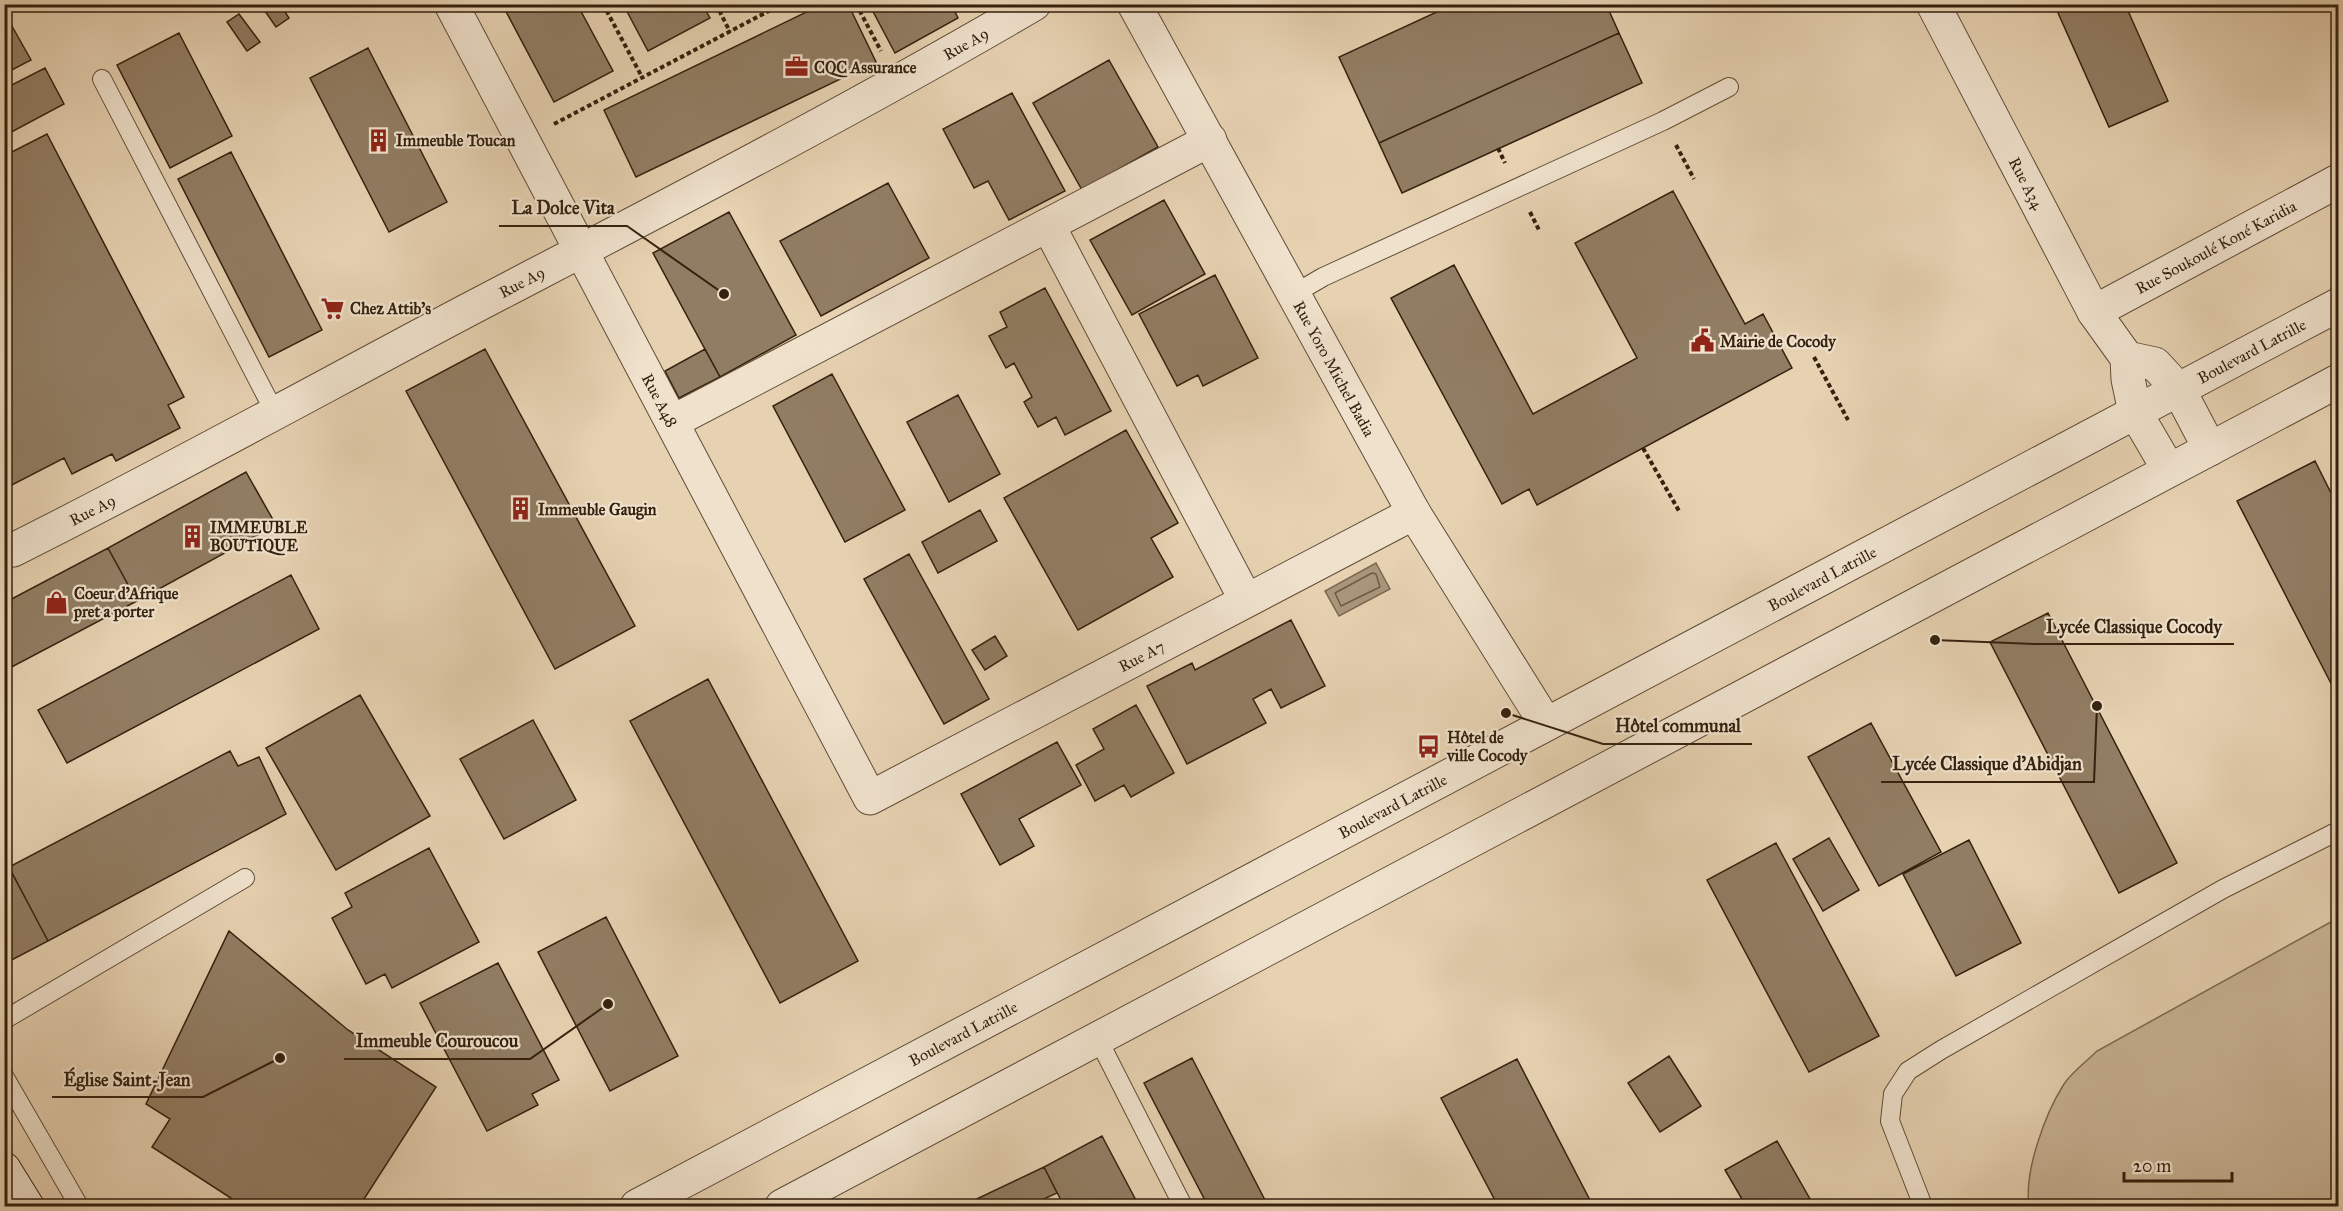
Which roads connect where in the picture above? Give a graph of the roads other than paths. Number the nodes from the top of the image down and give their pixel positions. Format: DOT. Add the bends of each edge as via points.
graph roads {
  1 [pos="451,4"];
  2 [pos="1034,4"];
  3 [pos="1134,4"];
  4 [pos="1933,4"];
  5 [pos="102,79"];
  6 [pos="1729,87"];
  7 [pos="1210,140"];
  8 [pos="2338,181"];
  9 [pos="1048,225"];
  10 [pos="581,251"];
  11 [pos="1294,294"];
  12 [pos="2338,305"];
  13 [pos="2094,312"];
  14 [pos="2127,358"];
  15 [pos="2338,381"];
  16 [pos="2179,390"];
  17 [pos="2135,412"];
  18 [pos="275,413"];
  19 [pos="672,422"];
  20 [pos="2210,449"];
  21 [pos="2169,470"];
  22 [pos="1414,513"];
  23 [pos="4,551"];
  24 [pos="1246,600"];
  25 [pos="1546,724"];
  26 [pos="870,798"];
  27 [pos="2338,831"];
  28 [pos="245,878"];
  29 [pos="4,1020"];
  30 [pos="1098,1039"];
  31 [pos="4,1076"];
  32 [pos="4,1169"];
  33 [pos="27,1206"];
  34 [pos="80,1206"];
  35 [pos="637,1206"];
  36 [pos="782,1206"];
  37 [pos="1183,1206"];
  38 [pos="1923,1206"];
  1 -- 10 [label="street, Rue A48"];
  2 -- 10 [label="street, Rue A9" via="898,84"];
  3 -- 7 [label="street, Rue Yoro Michel Badia"];
  4 -- 13 [label="street, Rue A34"];
  5 -- 18 [label="lane"];
  6 -- 11 [label="lane"];
  7 -- 9 [label="street"];
  7 -- 11 [label="street, Rue Yoro Michel Badia"];
  8 -- 13 [label="street, Rue Soukoulé Koné Karidia"];
  9 -- 19 [label="street"];
  9 -- 24 [label="street"];
  10 -- 18 [label="street, Rue A9"];
  10 -- 19 [label="street, Rue A48"];
  11 -- 22 [label="street, Rue Yoro Michel Badia"];
  12 -- 16 [label="street, Boulevard Latrille"];
  13 -- 14 [label="street, Rue A34"];
  14 -- 16 [label="street" via="2155,364"];
  14 -- 17 [label="street"];
  15 -- 20 [label="street"];
  16 -- 17 [label="street, Boulevard Latrille"];
  16 -- 20 [label="street"];
  17 -- 21 [label="street"];
  17 -- 25 [label="street, Boulevard Latrille"];
  18 -- 23 [label="street, Rue A9" via="156,478"];
  19 -- 26 [label="street, Rue A48"];
  20 -- 21 [label="street"];
  21 -- 30 [label="street"];
  22 -- 24 [label="street, Rue A7"];
  22 -- 25 [label="street, Rue Yoro Michel Badia"];
  24 -- 26 [label="street, Rue A7"];
  25 -- 35 [label="street, Boulevard Latrille"];
  27 -- 38 [label="lane" via="2223,889 1908,1071 1893,1094 1890,1121"];
  28 -- 29 [label="lane"];
  30 -- 36 [label="street"];
  30 -- 37 [label="lane"];
  31 -- 34 [label="lane"];
  32 -- 33 [label="street"];
}
